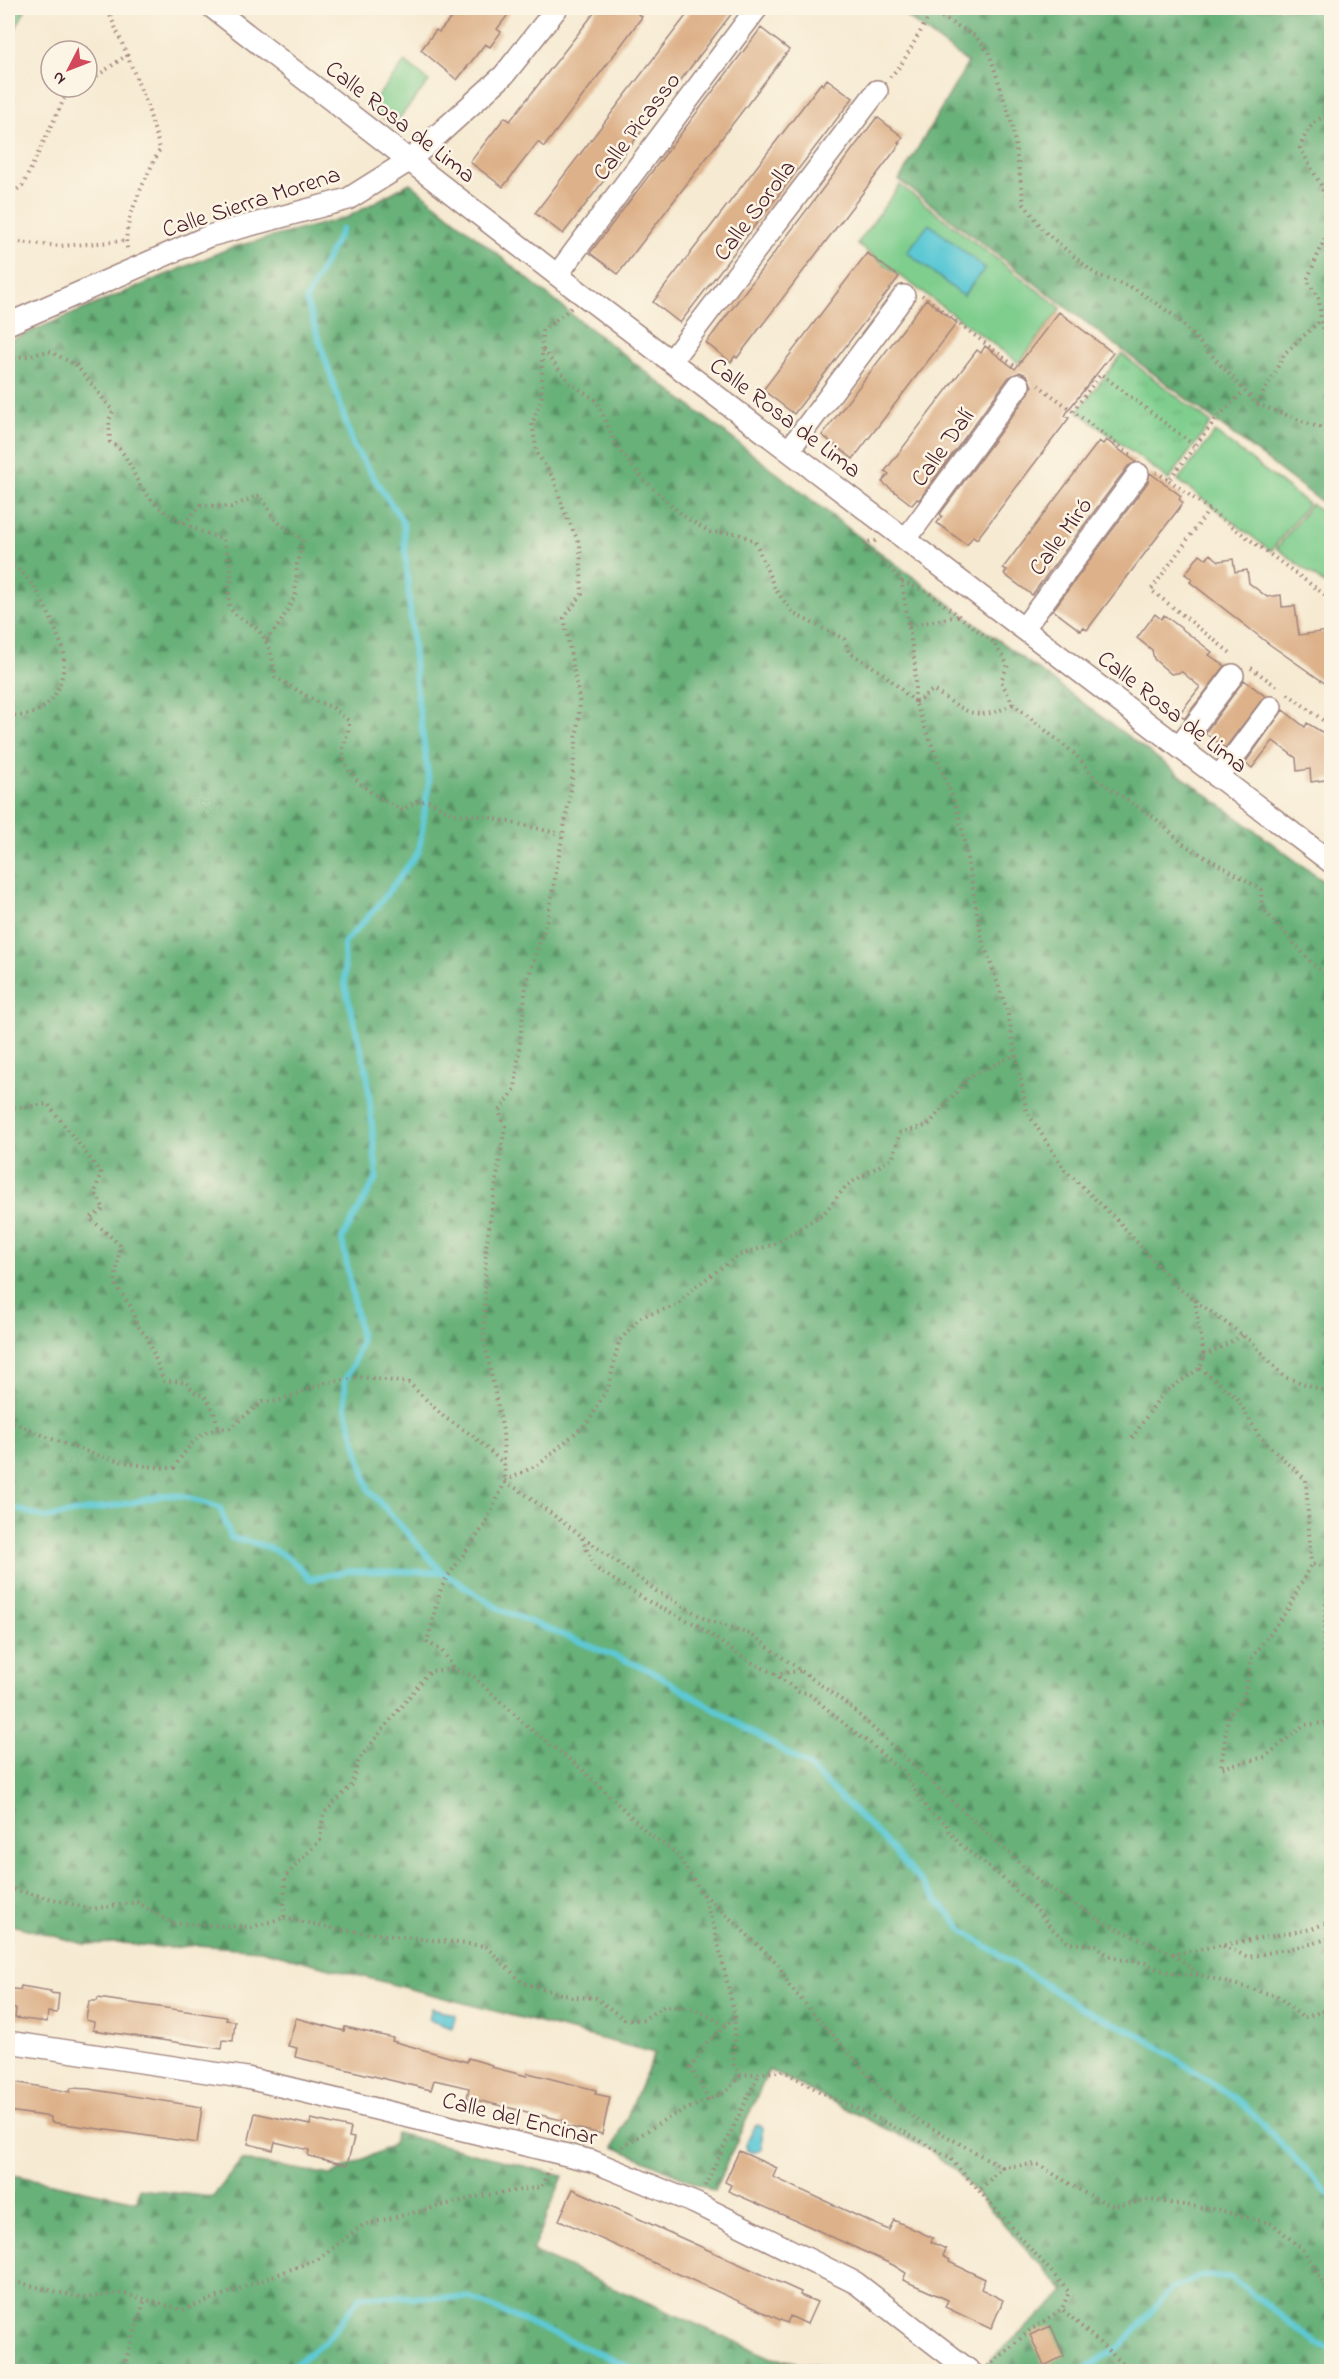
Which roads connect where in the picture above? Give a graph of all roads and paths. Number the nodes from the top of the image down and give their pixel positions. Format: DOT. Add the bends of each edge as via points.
graph roads {
  1 [pos="106,8"];
  2 [pos="213,8"];
  3 [pos="557,8"];
  4 [pos="757,8"];
  5 [pos="926,8"];
  6 [pos="933,9"];
  7 [pos="127,55"];
  8 [pos="99,75"];
  9 [pos="877,91"];
  10 [pos="64,99"];
  11 [pos="1332,115"];
  12 [pos="410,160"];
  13 [pos="8,197"];
  14 [pos="1332,217"];
  15 [pos="1332,222"];
  16 [pos="125,241"];
  17 [pos="8,242"];
  18 [pos="136,267"];
  19 [pos="557,275"];
  20 [pos="582,295"];
  21 [pos="904,296"];
  22 [pos="1321,320"];
  23 [pos="8,324"];
  24 [pos="543,349"];
  25 [pos="8,357"];
  26 [pos="1332,357"];
  27 [pos="671,361"];
  28 [pos="1024,379"];
  29 [pos="1243,392"];
  30 [pos="1257,404"];
  31 [pos="1073,411"];
  32 [pos="1332,430"];
  33 [pos="1195,446"];
  34 [pos="789,450"];
  35 [pos="1142,467"];
  36 [pos="1169,480"];
  37 [pos="1209,510"];
  38 [pos="184,523"];
  39 [pos="906,539"];
  40 [pos="8,563"];
  41 [pos="902,582"];
  42 [pos="1332,600"];
  43 [pos="959,616"];
  44 [pos="909,626"];
  45 [pos="1024,628"];
  46 [pos="265,642"];
  47 [pos="1239,666"];
  48 [pos="915,702"];
  49 [pos="1013,704"];
  50 [pos="1270,707"];
  51 [pos="8,715"];
  52 [pos="1332,727"];
  53 [pos="1179,746"];
  54 [pos="1218,778"];
  55 [pos="561,834"];
  56 [pos="1332,863"];
  57 [pos="1332,979"];
  58 [pos="1016,1055"];
  59 [pos="8,1109"];
  60 [pos="1195,1299"];
  61 [pos="1243,1335"];
  62 [pos="1204,1356"];
  63 [pos="1200,1368"];
  64 [pos="1332,1393"];
  65 [pos="8,1420"];
  66 [pos="218,1427"];
  67 [pos="1132,1438"];
  68 [pos="504,1464"];
  69 [pos="505,1482"];
  70 [pos="580,1535"];
  71 [pos="1311,1564"];
  72 [pos="1332,1569"];
  73 [pos="1332,1574"];
  74 [pos="1332,1664"];
  75 [pos="455,1669"];
  76 [pos="801,1671"];
  77 [pos="775,1674"];
  78 [pos="1332,1722"];
  79 [pos="8,1888"];
  80 [pos="701,1891"];
  81 [pos="284,1918"];
  82 [pos="1332,1921"];
  83 [pos="1332,1937"];
  84 [pos="1221,1946"];
  85 [pos="1173,1954"];
  86 [pos="1200,1975"];
  87 [pos="1332,2008"];
  88 [pos="735,2016"];
  89 [pos="726,2025"];
  90 [pos="8,2042"];
  91 [pos="759,2073"];
  92 [pos="741,2075"];
  93 [pos="709,2100"];
  94 [pos="622,2147"];
  95 [pos="556,2151"];
  96 [pos="1002,2167"];
  97 [pos="979,2191"];
  98 [pos="697,2204"];
  99 [pos="8,2280"];
  100 [pos="1332,2290"];
  101 [pos="145,2299"];
  102 [pos="1062,2309"];
  103 [pos="122,2372"];
  104 [pos="971,2372"];
  105 [pos="983,2372"];
  106 [pos="1132,2372"];
  1 -- 7 [label="path"];
  2 -- 12 [label="street, Calle Rosa de Lima"];
  3 -- 12 [label="street, Calle Sierra Morena" via="504,75"];
  4 -- 19 [label="street, Calle Picasso"];
  5 -- 6 [label="path"];
  6 -- 9 [label="path" via="901,65"];
  6 -- 29 [label="path" via="975,36 989,52 1012,124 1024,204 1045,232 1095,274 1135,290 1176,317"];
  7 -- 8 [label="path"];
  7 -- 16 [label="path" via="160,149 138,194"];
  9 -- 27 [label="street, Calle Sorolla"];
  10 -- 13 [label="path" via="23,185"];
  11 -- 14 [label="path" via="1320,117 1306,131 1300,148 1321,185"];
  12 -- 18 [label="street, Calle Sierra Morena" via="348,199 209,236"];
  12 -- 19 [label="street, Calle Rosa de Lima"];
  15 -- 22 [label="path" via="1307,280 1319,299"];
  16 -- 17 [label="path" via="60,246"];
  16 -- 18 [label="path"];
  18 -- 23 [label="street, Calle Sierra Morena"];
  19 -- 20 [label="street, Calle Rosa de Lima"];
  20 -- 24 [label="path" via="568,312 542,331"];
  20 -- 27 [label="street, Calle Rosa de Lima"];
  21 -- 28 [label="path" via="912,287"];
  21 -- 34 [label="street"];
  22 -- 26 [label="path"];
  22 -- 30 [label="path" via="1286,352"];
  24 -- 48 [label="path" via="570,383 597,401 615,446 644,480 683,516 710,532 736,533 755,541 776,589 794,614 844,639 849,652 884,674"];
  24 -- 55 [label="path" via="542,396 532,424 537,453 554,479 580,545 582,594 564,618 580,704 571,789"];
  25 -- 38 [label="path" via="49,351 76,365 113,411 109,420 110,442 120,447 144,490 165,513"];
  27 -- 34 [label="street, Calle Rosa de Lima"];
  28 -- 31 [label="path"];
  28 -- 39 [label="street, Calle Dalí"];
  29 -- 30 [label="path"];
  29 -- 33 [label="path"];
  30 -- 32 [label="path"];
  31 -- 33 [label="path" via="1101,374"];
  31 -- 35 [label="path"];
  33 -- 36 [label="path"];
  34 -- 39 [label="street, Calle Rosa de Lima"];
  35 -- 36 [label="path"];
  35 -- 45 [label="street, Calle Miró"];
  36 -- 37 [label="path"];
  37 -- 42 [label="path"];
  37 -- 47 [label="path" via="1151,590"];
  38 -- 46 [label="path" via="223,539 230,558 229,605 234,614 256,628"];
  38 -- 46 [label="path" via="201,505 231,507 260,495 276,521 303,540 295,596"];
  39 -- 41 [label="path" via="866,542 864,547"];
  39 -- 45 [label="street, Calle Rosa de Lima"];
  40 -- 51 [label="path" via="18,568 38,591 65,653 62,680 50,705 22,717"];
  41 -- 43 [label="path" via="927,591"];
  41 -- 44 [label="path"];
  43 -- 44 [label="path"];
  43 -- 49 [label="path" via="993,642 1008,665 1001,681"];
  44 -- 48 [label="path"];
  45 -- 53 [label="street, Calle Rosa de Lima"];
  46 -- 55 [label="path" via="273,657 275,677 333,707 349,722 350,733 342,751 346,767 376,797 402,810 417,801 430,801 453,814 483,816"];
  47 -- 52 [label="path"];
  47 -- 53 [label="street"];
  48 -- 49 [label="path" via="933,690 969,713 994,714"];
  48 -- 58 [label="path" via="959,814 982,939 1007,1010"];
  49 -- 57 [label="path" via="1076,755 1097,780 1155,818 1183,844 1261,889 1262,908"];
  50 -- 54 [label="street"];
  53 -- 54 [label="street, Calle Rosa de Lima"];
  54 -- 56 [label="street, Calle Rosa de Lima"];
  55 -- 68 [label="path" via="548,916 526,985 515,1089 499,1112 505,1126 486,1247 484,1340 503,1431"];
  58 -- 60 [label="path" via="1027,1112 1065,1170 1178,1287"];
  58 -- 69 [label="path" via="970,1076 928,1125 900,1133 893,1158 847,1185 824,1213 775,1244 739,1255 691,1290 678,1305 640,1317 619,1341 609,1385 589,1421 541,1463"];
  59 -- 66 [label="path" via="48,1104 101,1173 95,1192 104,1209 90,1218 120,1245 115,1284 147,1337 164,1381 187,1382 192,1392 206,1398"];
  60 -- 61 [label="path"];
  60 -- 62 [label="path"];
  61 -- 62 [label="path"];
  61 -- 64 [label="path" via="1284,1377"];
  62 -- 63 [label="path"];
  63 -- 67 [label="path" via="1162,1394"];
  63 -- 71 [label="path" via="1237,1398 1259,1436 1306,1480"];
  65 -- 66 [label="path" via="90,1452 150,1468 174,1468 192,1441"];
  66 -- 68 [label="path" via="230,1428 261,1402 278,1401 325,1383 363,1377 409,1383 444,1417 472,1435"];
  68 -- 69 [label="path"];
  69 -- 70 [label="path"];
  69 -- 75 [label="path" via="484,1526 440,1591 427,1642 442,1651"];
  70 -- 76 [label="path" via="656,1591 708,1620 750,1634"];
  70 -- 77 [label="path" via="596,1568"];
  71 -- 72 [label="path"];
  71 -- 78 [label="path" via="1288,1608 1251,1659 1244,1697 1228,1716 1221,1768 1265,1757 1304,1725"];
  73 -- 74 [label="path" via="1323,1655"];
  75 -- 80 [label="path" via="474,1677 675,1852"];
  75 -- 81 [label="path" via="430,1671 359,1759 351,1786 323,1814 320,1840 285,1877"];
  76 -- 77 [label="path"];
  76 -- 85 [label="path" via="847,1704 1040,1882 1105,1923"];
  77 -- 86 [label="path" via="799,1692 808,1693 903,1771 929,1812 946,1823 962,1846 1069,1943 1096,1945 1118,1959 1176,1974"];
  79 -- 81 [label="path" via="92,1909 138,1902 171,1923 252,1928"];
  80 -- 88 [label="path" via="714,1926"];
  80 -- 96 [label="path" via="778,1964 790,1987 881,2089 915,2118"];
  81 -- 89 [label="path" via="342,1930 485,1946 523,1983 572,1997 596,1998 624,2019 642,2020 664,2006 695,2009"];
  82 -- 84 [label="path" via="1311,1929"];
  83 -- 84 [label="path" via="1248,1957"];
  84 -- 85 [label="path"];
  85 -- 86 [label="path"];
  86 -- 87 [label="path" via="1277,1996 1302,2018"];
  88 -- 89 [label="path"];
  88 -- 92 [label="path" via="734,2065"];
  89 -- 93 [label="path" via="705,2045 691,2068"];
  90 -- 95 [label="street, Calle del Encinar" via="247,2078"];
  91 -- 92 [label="path"];
  91 -- 97 [label="path" via="784,2071 899,2129 949,2157"];
  91 -- 98 [label="path"];
  92 -- 93 [label="path" via="726,2092"];
  93 -- 94 [label="path" via="669,2118"];
  95 -- 98 [label="street, Calle del Encinar" via="592,2161"];
  95 -- 101 [label="path" via="541,2187 482,2196 363,2225 318,2259 183,2310"];
  96 -- 97 [label="path"];
  96 -- 100 [label="path" via="1037,2164 1113,2206 1150,2200 1219,2210 1273,2224 1304,2250 1323,2283"];
  97 -- 102 [label="path" via="1070,2292"];
  98 -- 104 [label="street, Calle del Encinar" via="856,2283"];
  99 -- 101 [label="path" via="83,2298 122,2293"];
  101 -- 103 [label="path"];
  102 -- 105 [label="path" via="1029,2331"];
  102 -- 106 [label="path"];
}
